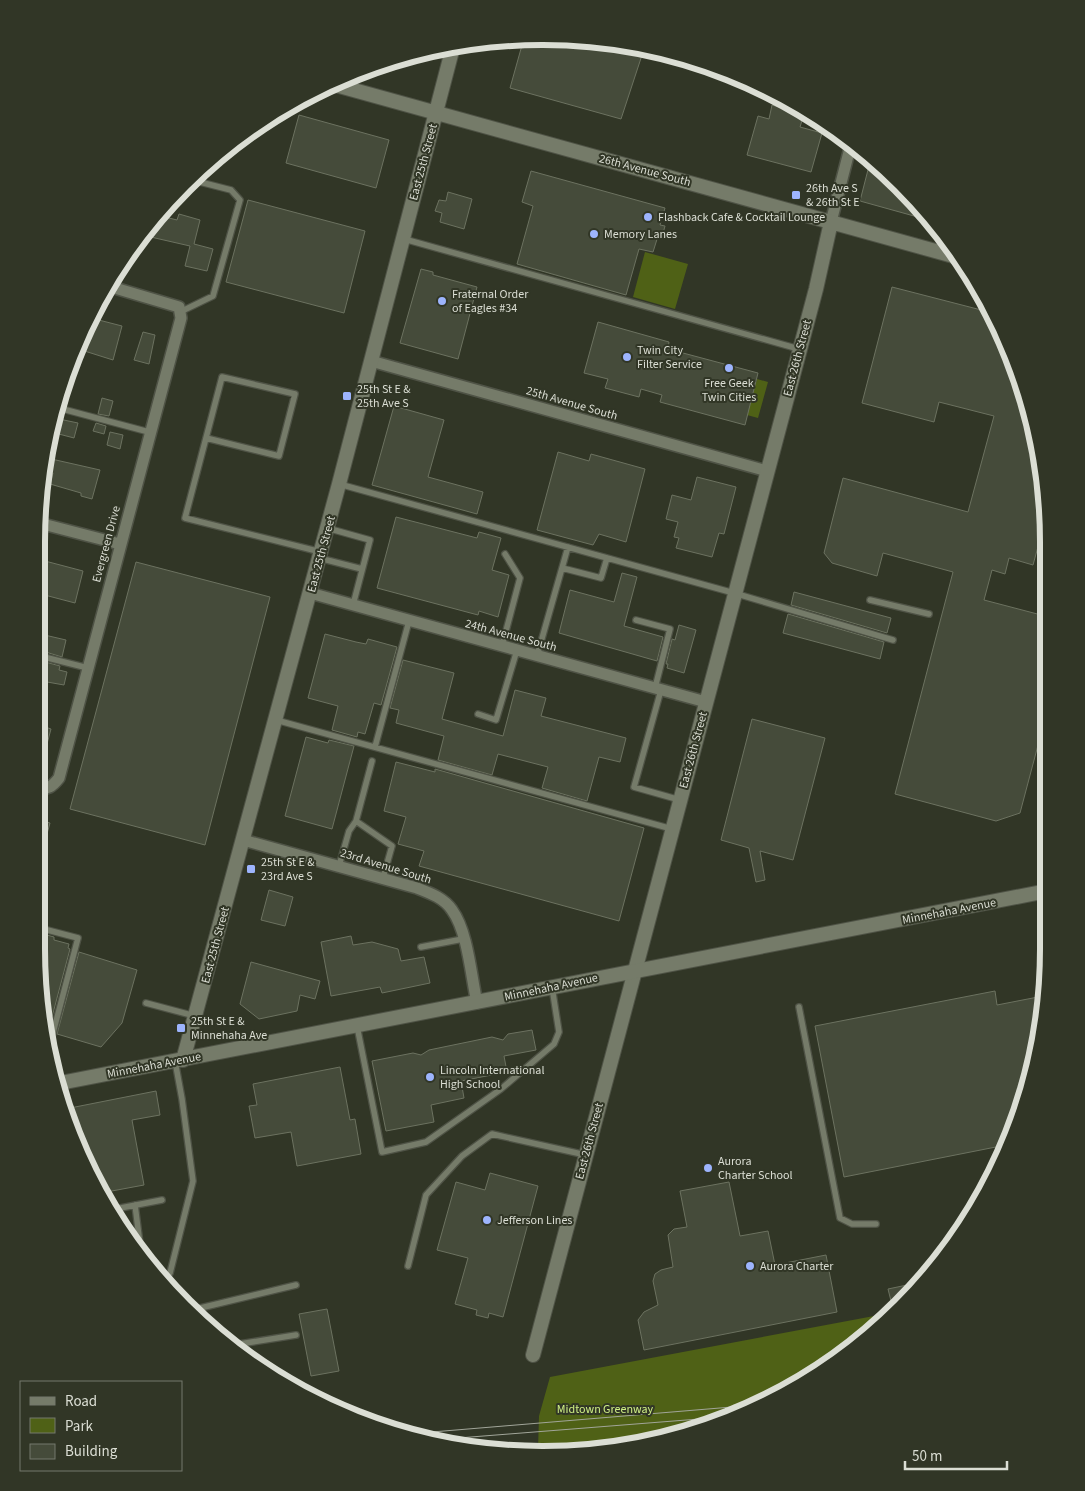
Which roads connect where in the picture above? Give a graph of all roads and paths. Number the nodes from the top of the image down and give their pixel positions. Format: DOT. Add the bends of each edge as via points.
graph roads {
  1 [pos="451,54"];
  2 [pos="343,87"];
  3 [pos="436,113"];
  4 [pos="849,151"];
  5 [pos="200,182"];
  6 [pos="830,222"];
  7 [pos="402,239"];
  8 [pos="948,254"];
  9 [pos="115,288"];
  10 [pos="179,309"];
  11 [pos="799,348"];
  12 [pos="371,361"];
  13 [pos="63,409"];
  14 [pos="149,432"];
  15 [pos="206,438"];
  16 [pos="767,471"];
  17 [pos="339,484"];
  18 [pos="46,525"];
  19 [pos="327,528"];
  20 [pos="120,544"];
  21 [pos="568,547"];
  22 [pos="505,554"];
  23 [pos="320,555"];
  24 [pos="607,558"];
  25 [pos="562,568"];
  26 [pos="362,569"];
  27 [pos="734,593"];
  28 [pos="310,594"];
  29 [pos="870,600"];
  30 [pos="352,605"];
  31 [pos="929,614"];
  32 [pos="409,620"];
  33 [pos="636,620"];
  34 [pos="894,640"];
  35 [pos="502,646"];
  36 [pos="517,650"];
  37 [pos="537,656"];
  38 [pos="45,657"];
  39 [pos="88,668"];
  40 [pos="658,689"];
  41 [pos="706,702"];
  42 [pos="478,714"];
  43 [pos="276,720"];
  44 [pos="375,747"];
  45 [pos="372,761"];
  46 [pos="45,789"];
  47 [pos="680,800"];
  48 [pos="356,821"];
  49 [pos="672,829"];
  50 [pos="243,840"];
  51 [pos="339,866"];
  52 [pos="383,878"];
  53 [pos="1040,892"];
  54 [pos="45,929"];
  55 [pos="464,939"];
  56 [pos="421,947"];
  57 [pos="634,970"];
  58 [pos="552,987"];
  59 [pos="146,1003"];
  60 [pos="477,1003"];
  61 [pos="799,1007"];
  62 [pos="195,1016"];
  63 [pos="357,1026"];
  64 [pos="53,1034"];
  65 [pos="179,1061"];
  66 [pos="64,1082"];
  67 [pos="586,1155"];
  68 [pos="162,1200"];
  69 [pos="134,1205"];
  70 [pos="119,1208"];
  71 [pos="876,1224"];
  72 [pos="139,1239"];
  73 [pos="408,1266"];
  74 [pos="170,1273"];
  75 [pos="296,1285"];
  76 [pos="199,1308"];
  77 [pos="296,1335"];
  78 [pos="241,1344"];
  79 [pos="533,1355"];
  1 -- 3 [label="street, East 25th Street"];
  2 -- 3 [label="street, 26th Avenue South"];
  3 -- 6 [label="street, 26th Avenue South"];
  3 -- 7 [label="street, East 25th Street"];
  4 -- 6 [label="street, East 26th Street"];
  5 -- 10 [label="lane" via="231,190 240,200 213,296"];
  6 -- 8 [label="street, 26th Avenue South"];
  6 -- 11 [label="street, East 26th Street"];
  7 -- 11 [label="lane"];
  7 -- 12 [label="street, East 25th Street"];
  9 -- 10 [label="street"];
  10 -- 14 [label="street, Evergreen Drive" via="181,318"];
  11 -- 16 [label="street, East 26th Street"];
  12 -- 16 [label="street, 25th Avenue South"];
  12 -- 17 [label="street, East 25th Street"];
  13 -- 14 [label="lane"];
  14 -- 20 [label="street, Evergreen Drive"];
  15 -- 15 [label="lane" via="279,456 296,394 222,377"];
  15 -- 23 [label="lane" via="185,518"];
  16 -- 27 [label="street, East 26th Street"];
  17 -- 19 [label="street, East 25th Street"];
  17 -- 21 [label="lane"];
  18 -- 20 [label="street"];
  19 -- 23 [label="street, East 25th Street"];
  19 -- 26 [label="lane" via="370,540"];
  20 -- 39 [label="street, Evergreen Drive"];
  21 -- 24 [label="lane"];
  21 -- 25 [label="lane"];
  22 -- 35 [label="lane" via="520,578"];
  23 -- 26 [label="lane"];
  23 -- 28 [label="street, East 25th Street"];
  24 -- 25 [label="lane" via="601,578"];
  24 -- 27 [label="lane"];
  25 -- 37 [label="lane"];
  26 -- 30 [label="lane"];
  27 -- 34 [label="lane"];
  27 -- 41 [label="street, East 26th Street"];
  28 -- 30 [label="street, 24th Avenue South"];
  28 -- 43 [label="street, East 25th Street"];
  29 -- 31 [label="lane"];
  30 -- 32 [label="street, 24th Avenue South"];
  32 -- 35 [label="street, 24th Avenue South"];
  32 -- 44 [label="lane"];
  33 -- 40 [label="lane" via="670,630"];
  35 -- 36 [label="street, 24th Avenue South"];
  36 -- 37 [label="street, 24th Avenue South"];
  36 -- 42 [label="lane" via="496,720"];
  37 -- 40 [label="street, 24th Avenue South"];
  38 -- 39 [label="lane"];
  39 -- 46 [label="street, Evergreen Drive" via="59,778 52,787"];
  40 -- 41 [label="street, 24th Avenue South"];
  40 -- 47 [label="lane" via="634,787"];
  41 -- 47 [label="street, East 26th Street"];
  43 -- 44 [label="lane"];
  43 -- 50 [label="street, East 25th Street"];
  44 -- 49 [label="lane"];
  45 -- 48 [label="lane"];
  47 -- 49 [label="street, East 26th Street"];
  48 -- 51 [label="lane" via="349,831"];
  48 -- 52 [label="lane" via="392,846"];
  49 -- 57 [label="street, East 26th Street"];
  50 -- 51 [label="street, 23rd Avenue South"];
  50 -- 62 [label="street, East 25th Street"];
  51 -- 52 [label="street, 23rd Avenue South"];
  52 -- 55 [label="street, 23rd Avenue South" via="439,898 452,910"];
  53 -- 57 [label="street, Minnehaha Avenue"];
  54 -- 64 [label="lane" via="78,938"];
  55 -- 56 [label="lane"];
  55 -- 60 [label="street, 23rd Avenue South"];
  57 -- 58 [label="street, Minnehaha Avenue"];
  57 -- 67 [label="street, East 26th Street"];
  58 -- 60 [label="street, Minnehaha Avenue"];
  58 -- 63 [label="lane" via="559,1032 554,1044 501,1089 426,1142 382,1152"];
  59 -- 62 [label="lane"];
  60 -- 63 [label="street, Minnehaha Avenue"];
  61 -- 71 [label="lane" via="840,1218 852,1224"];
  62 -- 65 [label="street, East 25th Street"];
  63 -- 65 [label="street, Minnehaha Avenue"];
  65 -- 66 [label="street, Minnehaha Avenue"];
  65 -- 74 [label="lane" via="193,1181"];
  67 -- 73 [label="lane" via="492,1134 462,1156 426,1195"];
  67 -- 79 [label="street, East 26th Street"];
  68 -- 69 [label="lane"];
  69 -- 70 [label="lane"];
  69 -- 72 [label="lane"];
  75 -- 76 [label="lane"];
  77 -- 78 [label="lane"];
}
